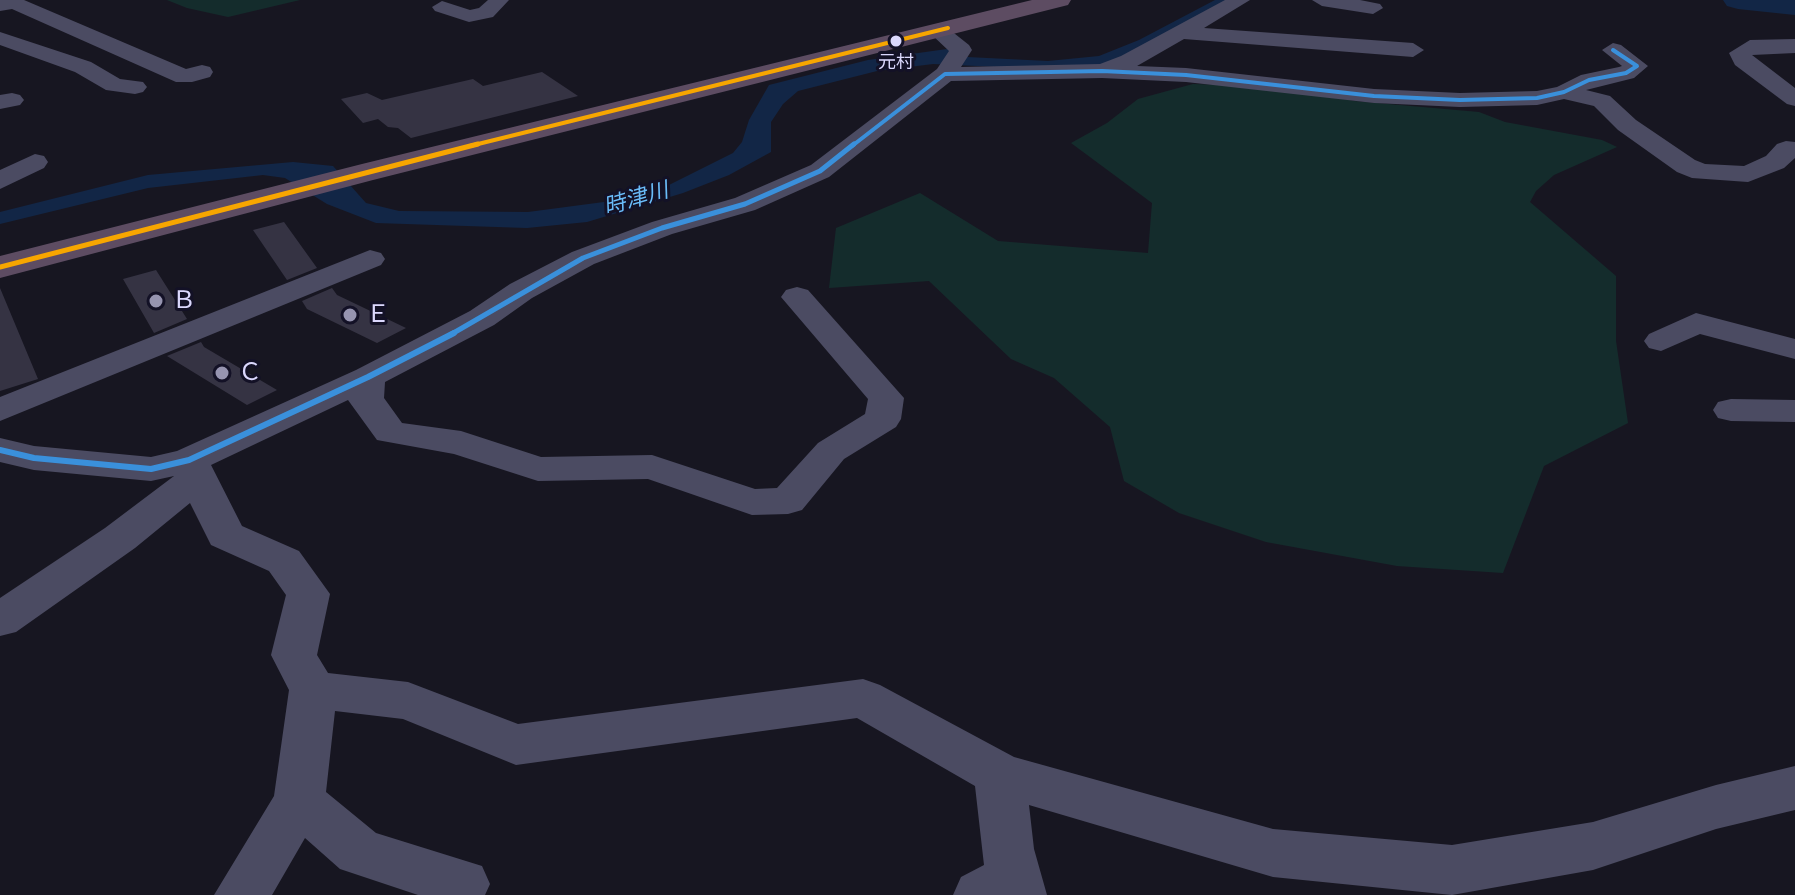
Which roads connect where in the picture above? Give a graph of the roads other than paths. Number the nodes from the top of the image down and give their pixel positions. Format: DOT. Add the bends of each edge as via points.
graph roads {
  1 [pos="499,0"];
  2 [pos="1060,0"];
  3 [pos="1240,0"];
  4 [pos="1322,0"];
  5 [pos="0,5"];
  6 [pos="442,7"];
  7 [pos="1373,8"];
  8 [pos="938,30"];
  9 [pos="1182,33"];
  10 [pos="0,38"];
  11 [pos="1795,46"];
  12 [pos="1413,50"];
  13 [pos="1613,50"];
  14 [pos="953,62"];
  15 [pos="1102,71"];
  16 [pos="202,72"];
  17 [pos="135,87"];
  18 [pos="1564,92"];
  19 [pos="1795,99"];
  20 [pos="1795,150"];
  21 [pos="35,162"];
  22 [pos="0,181"];
  23 [pos="370,259"];
  24 [pos="0,267"];
  25 [pos="797,297"];
  26 [pos="1661,341"];
  27 [pos="1795,349"];
  28 [pos="368,377"];
  29 [pos="0,410"];
  30 [pos="1731,410"];
  31 [pos="1795,411"];
  32 [pos="0,450"];
  33 [pos="194,469"];
  34 [pos="0,620"];
  35 [pos="313,690"];
  36 [pos="1000,775"];
  37 [pos="1795,788"];
  38 [pos="299,801"];
  39 [pos="1005,889"];
  40 [pos="242,895"];
  41 [pos="454,895"];
  1 -- 6 [label="street" via="486,13 469,16"];
  2 -- 8 [label="highway"];
  3 -- 9 [label="street"];
  4 -- 7 [label="street"];
  5 -- 16 [label="street" via="14,3 184,77"];
  8 -- 14 [label="street"];
  8 -- 24 [label="highway"];
  9 -- 12 [label="street"];
  9 -- 15 [label="street"];
  10 -- 17 [label="street" via="83,67 114,85"];
  11 -- 19 [label="street" via="1750,47 1740,53"];
  13 -- 18 [label="street" via="1637,66"];
  14 -- 15 [label="street"];
  14 -- 28 [label="street" via="820,171 745,204 583,258"];
  15 -- 18 [label="street" via="1460,100"];
  18 -- 20 [label="street" via="1602,101 1651,142 1701,172 1748,174 1775,162 1786,149"];
  21 -- 22 [label="street"];
  23 -- 29 [label="street"];
  25 -- 28 [label="street" via="886,398 883,419 831,451 788,501 752,502 652,467 538,469 461,443 390,432 366,399"];
  26 -- 27 [label="street" via="1691,318"];
  28 -- 33 [label="street"];
  30 -- 31 [label="street"];
  32 -- 33 [label="street" via="34,458"];
  33 -- 34 [label="street" via="120,538"];
  33 -- 35 [label="street" via="226,535 284,561 308,594 294,655"];
  35 -- 36 [label="street" via="408,701 516,745 863,698"];
  35 -- 38 [label="street"];
  36 -- 37 [label="street" via="1273,853 1452,870 1593,846"];
  36 -- 39 [label="street"];
  38 -- 40 [label="street"];
  38 -- 41 [label="street" via="359,852 462,884"];
}
